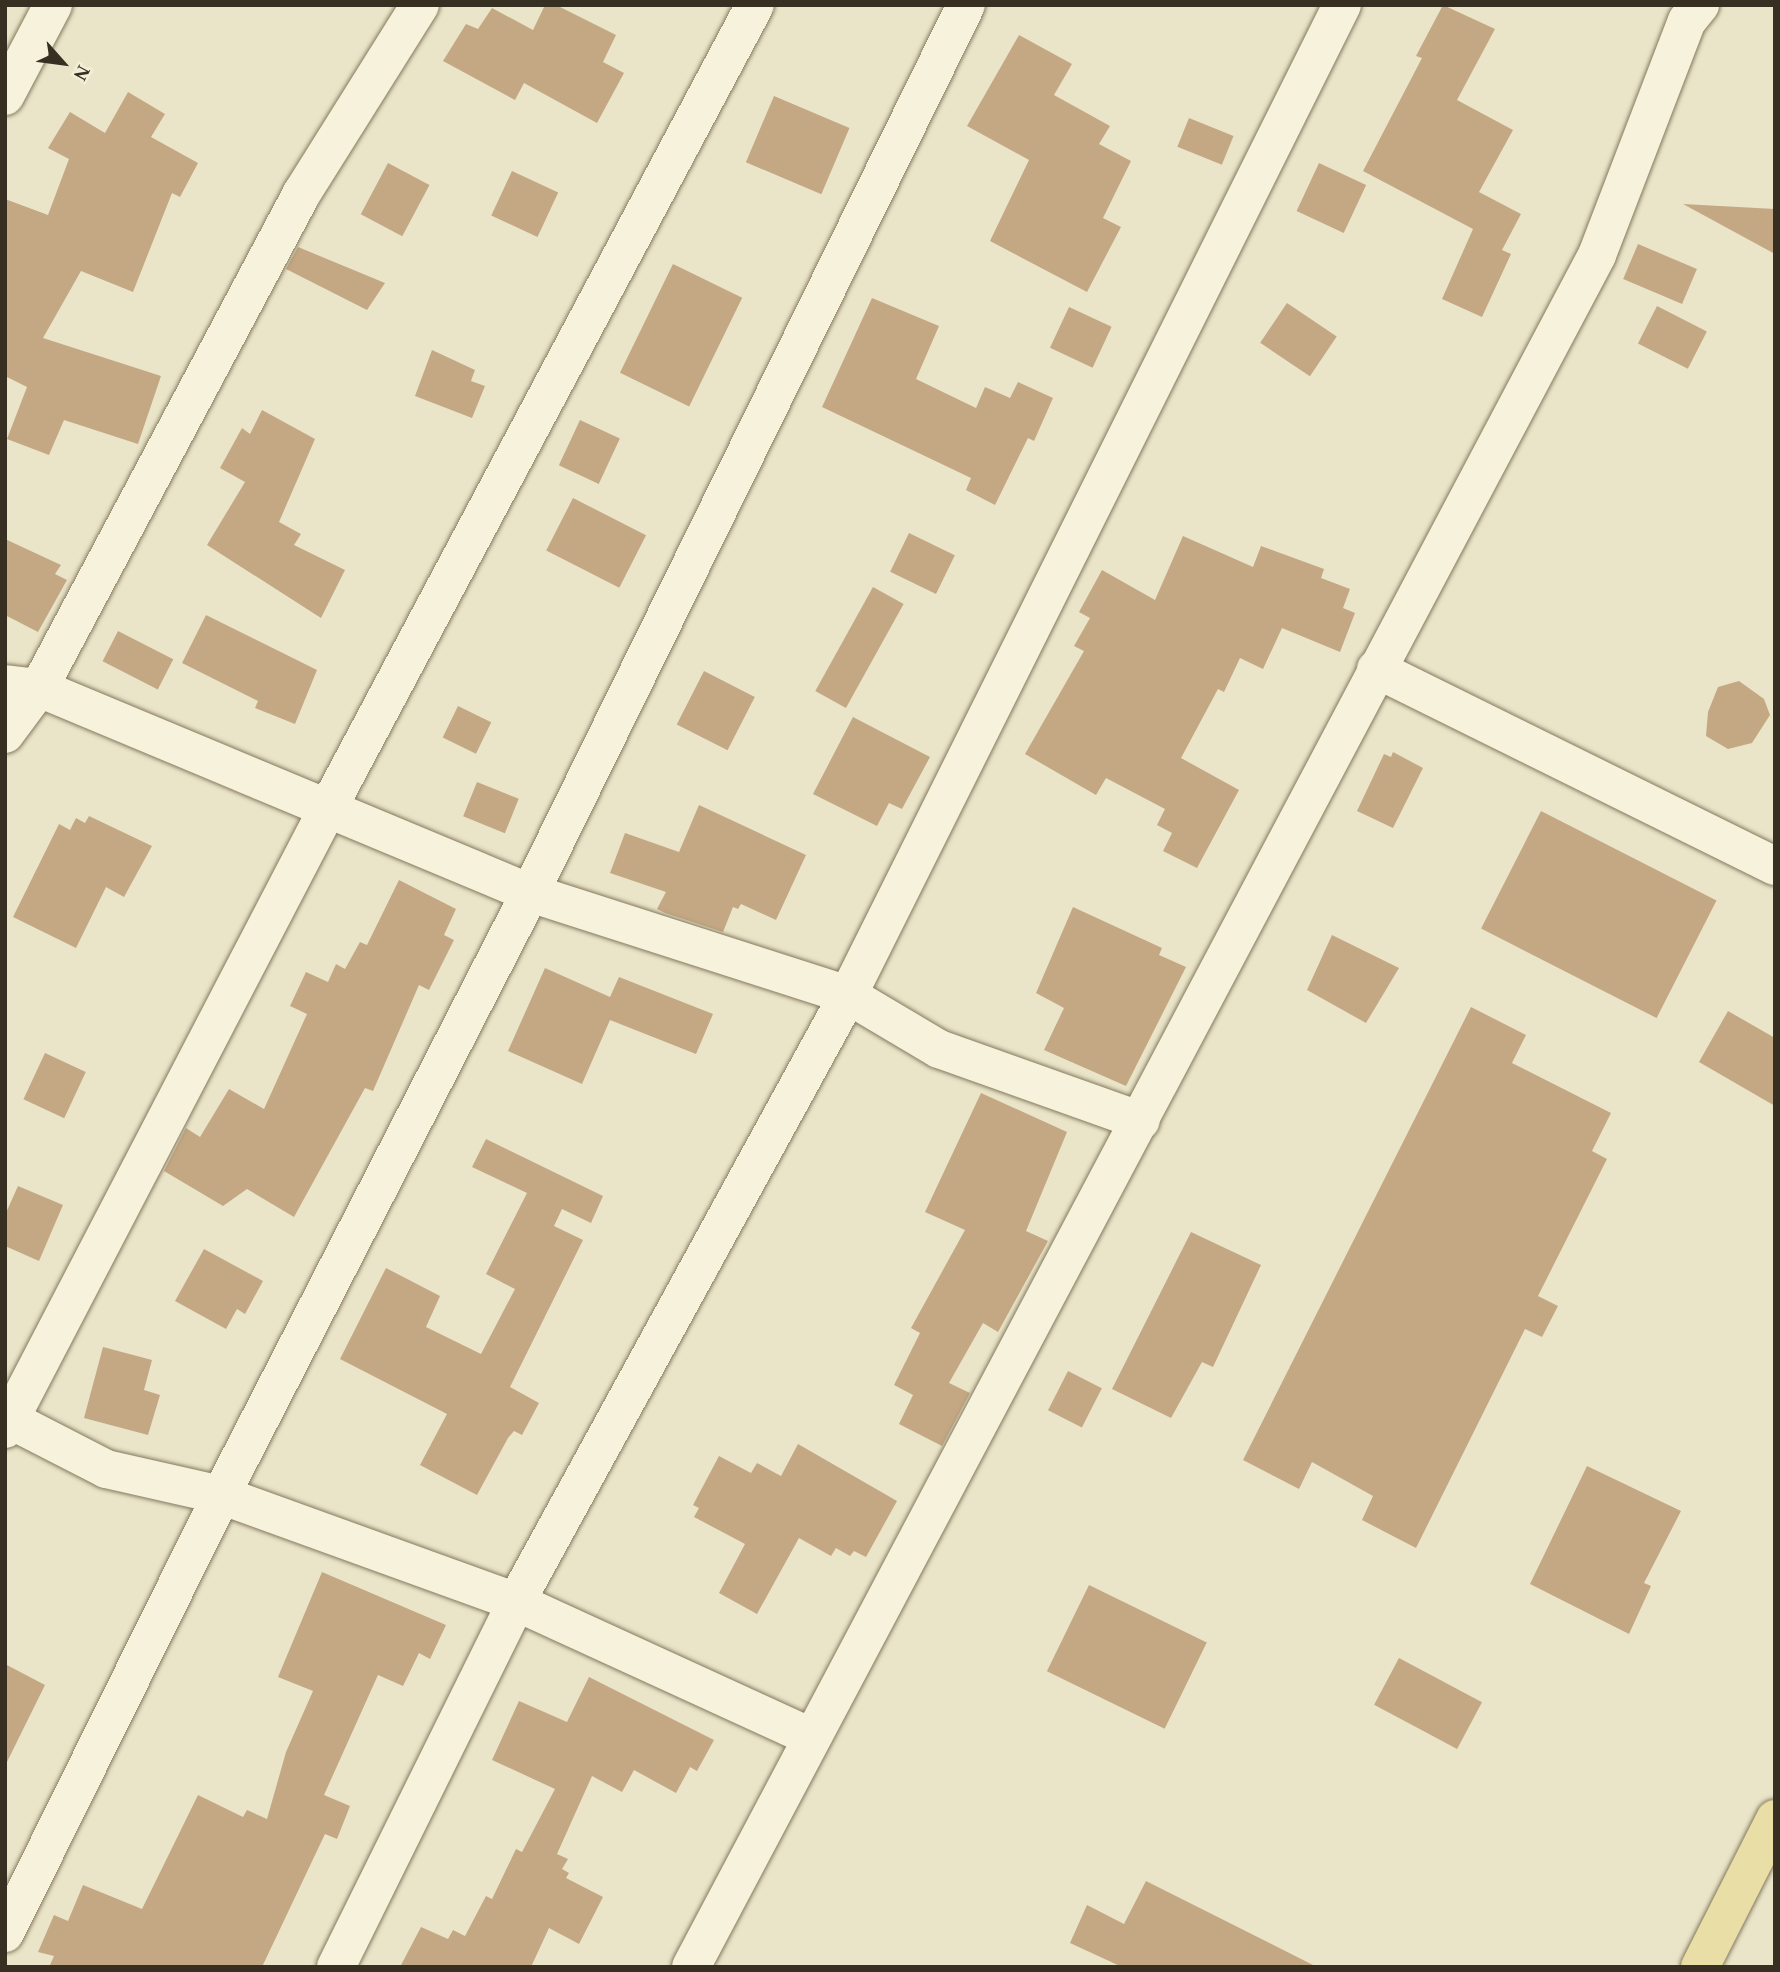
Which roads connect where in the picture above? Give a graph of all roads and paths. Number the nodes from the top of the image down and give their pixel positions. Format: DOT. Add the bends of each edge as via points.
graph roads {
  1 [pos="53,5"];
  2 [pos="419,5"];
  3 [pos="755,5"];
  4 [pos="966,5"];
  5 [pos="1342,5"];
  6 [pos="1700,5"];
  7 [pos="5,96"];
  8 [pos="1376,669"];
  9 [pos="22,686"];
  10 [pos="5,734"];
  11 [pos="328,808"];
  12 [pos="1775,866"];
  13 [pos="530,893"];
  14 [pos="848,995"];
  15 [pos="1141,1121"];
  16 [pos="7,1422"];
  17 [pos="221,1495"];
  18 [pos="516,1602"];
  19 [pos="811,1737"];
  20 [pos="1775,1819"];
  21 [pos="5,1934"];
  22 [pos="336,1967"];
  23 [pos="691,1967"];
  24 [pos="1700,1967"];
  1 -- 7 [label="street"];
  2 -- 9 [label="street" via="302,193"];
  3 -- 11 [label="street"];
  4 -- 13 [label="street"];
  5 -- 14 [label="street"];
  6 -- 8 [label="street" via="1687,21 1597,255"];
  8 -- 12 [label="street"];
  8 -- 15 [label="street"];
  9 -- 10 [label="street"];
  9 -- 11 [label="street"];
  11 -- 13 [label="street"];
  11 -- 16 [label="street"];
  13 -- 14 [label="street"];
  13 -- 17 [label="street"];
  14 -- 15 [label="street" via="939,1049"];
  14 -- 18 [label="street"];
  15 -- 19 [label="street"];
  16 -- 17 [label="street" via="106,1469"];
  17 -- 18 [label="street"];
  17 -- 21 [label="street"];
  18 -- 19 [label="street"];
  18 -- 22 [label="street"];
  19 -- 23 [label="street"];
  20 -- 24 [label="main road"];
}
